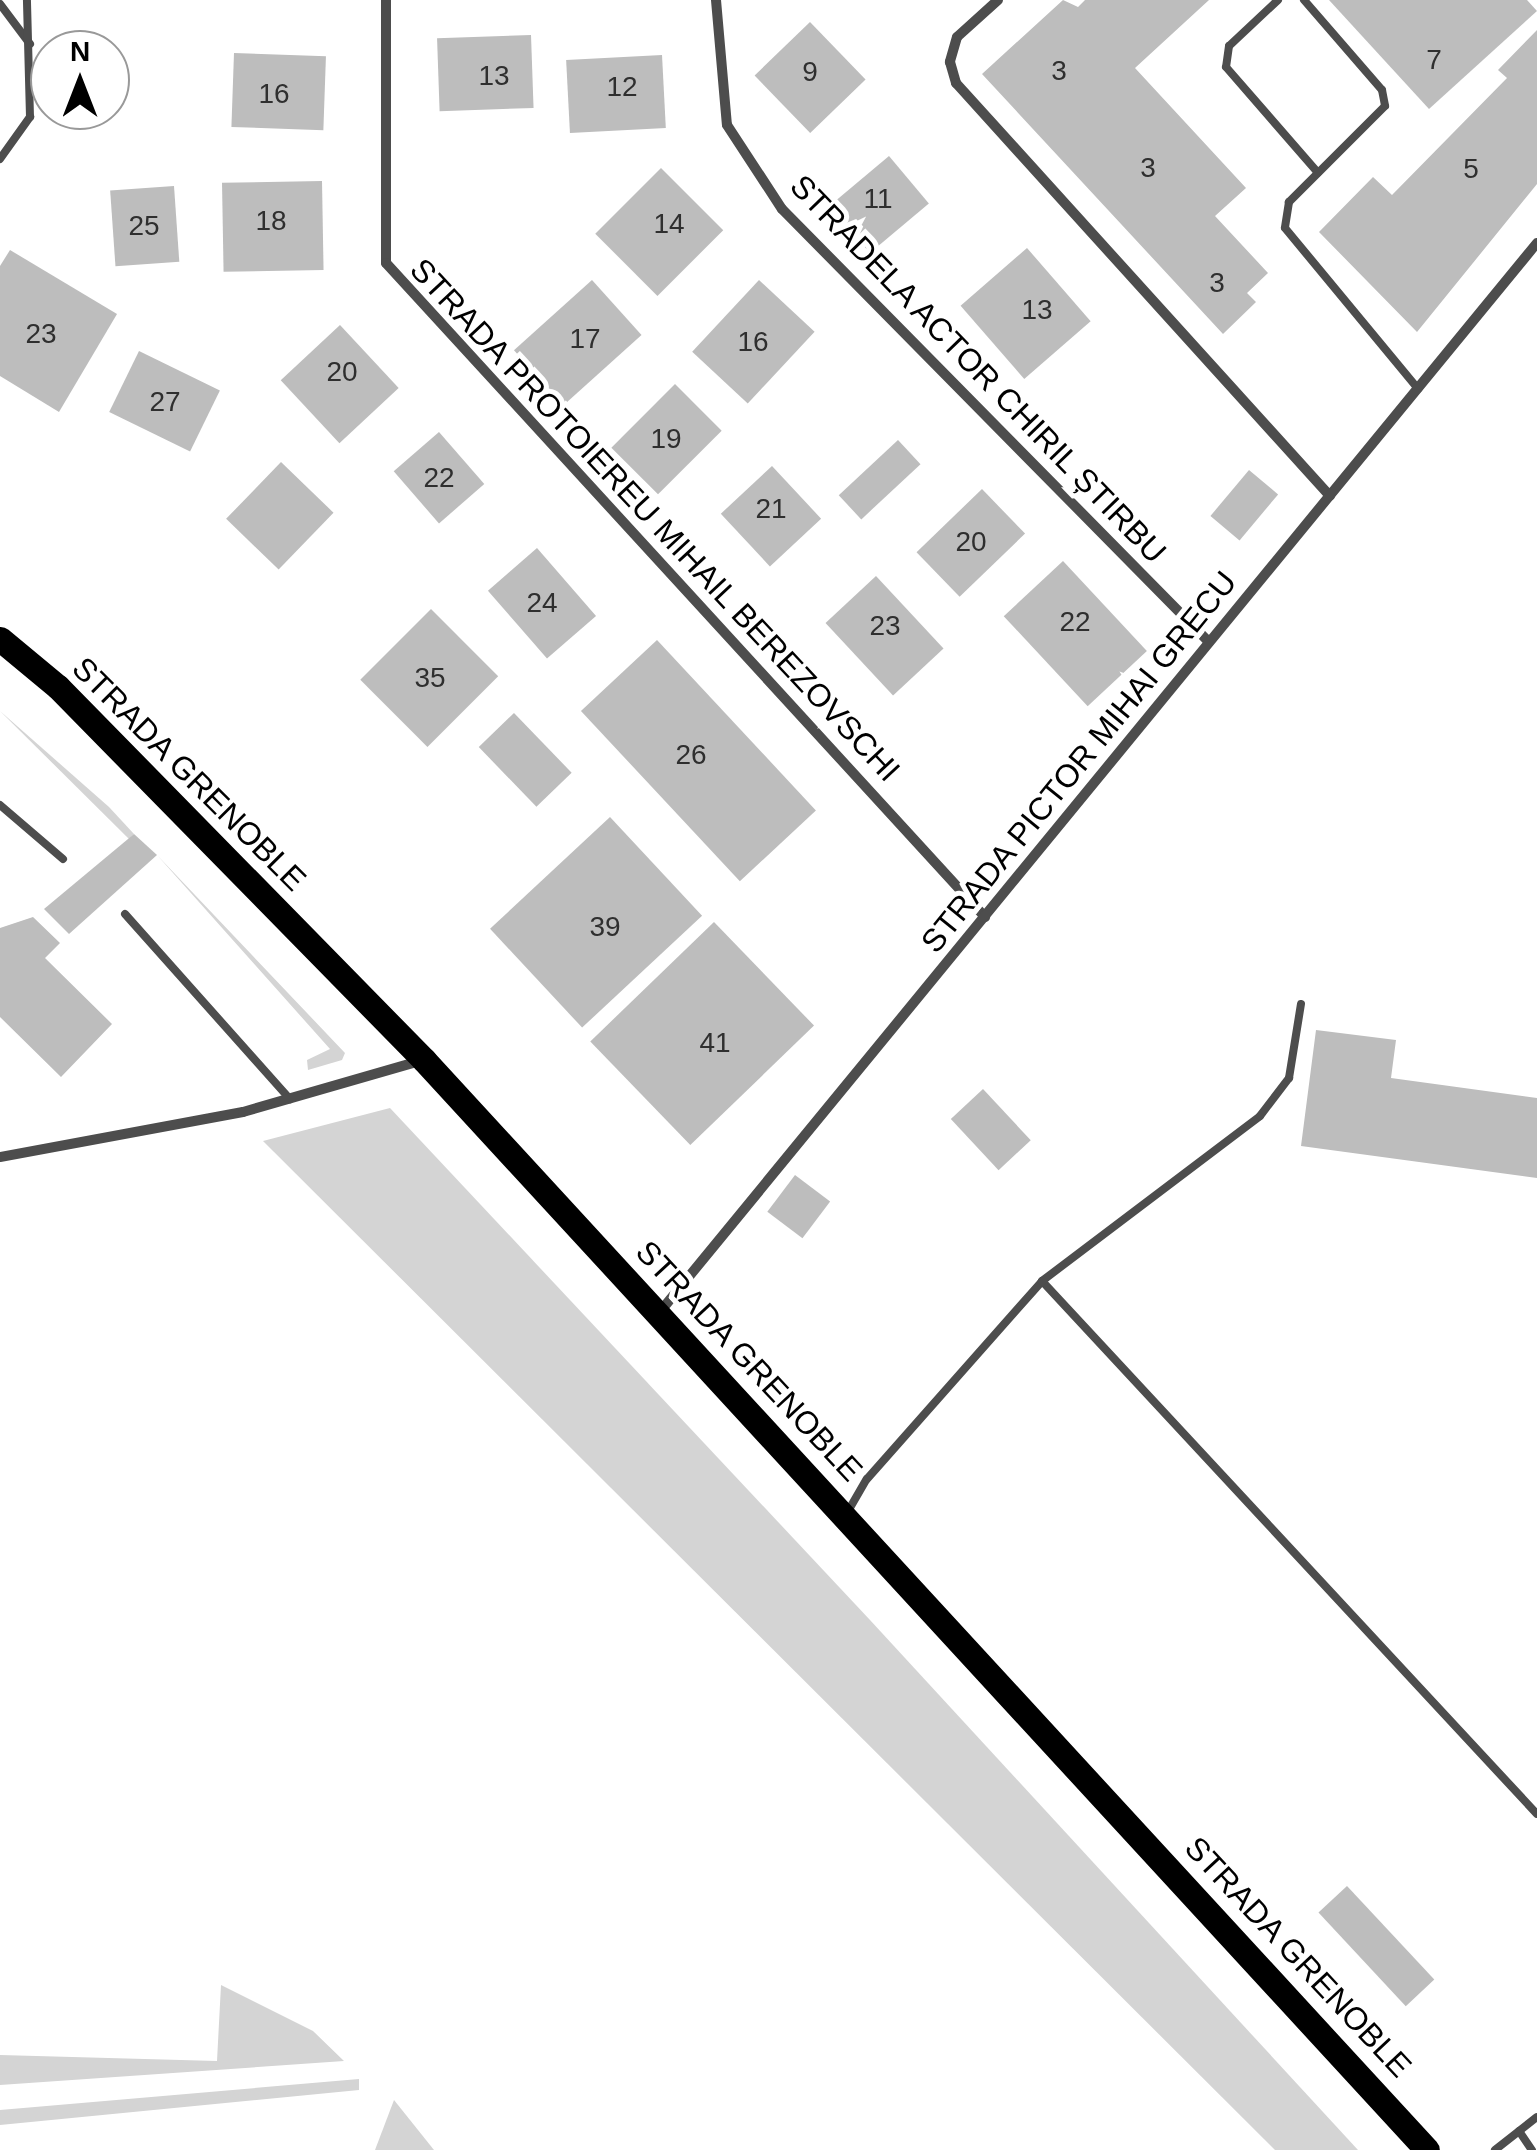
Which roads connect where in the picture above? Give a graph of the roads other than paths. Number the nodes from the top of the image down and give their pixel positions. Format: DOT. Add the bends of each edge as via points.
graph roads {
  1 [pos="28,0"];
  2 [pos="386,0"];
  3 [pos="716,0"];
  4 [pos="998,0"];
  5 [pos="1278,0"];
  6 [pos="1304,0"];
  7 [pos="0,4"];
  8 [pos="30,44"];
  9 [pos="30,118"];
  10 [pos="0,159"];
  11 [pos="1318,173"];
  12 [pos="1537,243"];
  13 [pos="1418,389"];
  14 [pos="1330,496"];
  15 [pos="0,639"];
  16 [pos="1210,642"];
  17 [pos="12,660"];
  18 [pos="0,804"];
  19 [pos="63,859"];
  20 [pos="126,914"];
  21 [pos="985,916"];
  22 [pos="1301,1004"];
  23 [pos="424,1060"];
  24 [pos="290,1098"];
  25 [pos="0,1157"];
  26 [pos="1042,1281"];
  27 [pos="659,1314"];
  28 [pos="846,1512"];
  29 [pos="1537,1814"];
  30 [pos="1537,2117"];
  31 [pos="1519,2131"];
  32 [pos="1427,2150"];
  33 [pos="1496,2150"];
  34 [pos="1532,2150"];
  1 -- 8 [label="lane"];
  2 -- 21 [label="street, STRADA PROTOIEREU MIHAIL BEREZOVSCHI" via="386,263"];
  3 -- 16 [label="street, STRADELA ACTOR CHIRIL ȘTIRBU" via="727,125 782,209"];
  4 -- 14 [label="street" via="958,38 950,62 956,83"];
  5 -- 11 [label="lane" via="1229,46 1226,67"];
  6 -- 11 [label="lane" via="1385,98 1381,113"];
  7 -- 8 [label="lane"];
  9 -- 10 [label="lane"];
  11 -- 13 [label="lane" via="1289,202 1285,228"];
  12 -- 13 [label="street, STRADA PICTOR MIHAI GRECU"];
  13 -- 14 [label="street, STRADA PICTOR MIHAI GRECU"];
  14 -- 16 [label="street, STRADA PICTOR MIHAI GRECU"];
  15 -- 17 [label="main road, STRADA GRENOBLE"];
  16 -- 21 [label="street, STRADA PICTOR MIHAI GRECU"];
  17 -- 23 [label="main road, STRADA GRENOBLE"];
  18 -- 19 [label="lane"];
  20 -- 24 [label="lane"];
  21 -- 27 [label="street, STRADA PICTOR MIHAI GRECU"];
  22 -- 26 [label="lane" via="1288,1078 1260,1116"];
  23 -- 24 [label="street"];
  23 -- 27 [label="main road, STRADA GRENOBLE"];
  24 -- 25 [label="street"];
  26 -- 28 [label="lane" via="867,1479"];
  26 -- 29 [label="lane"];
  27 -- 28 [label="main road, STRADA GRENOBLE"];
  28 -- 32 [label="main road, STRADA GRENOBLE"];
  30 -- 31 [label="lane"];
  31 -- 33 [label="lane"];
  31 -- 34 [label="lane"];
}
